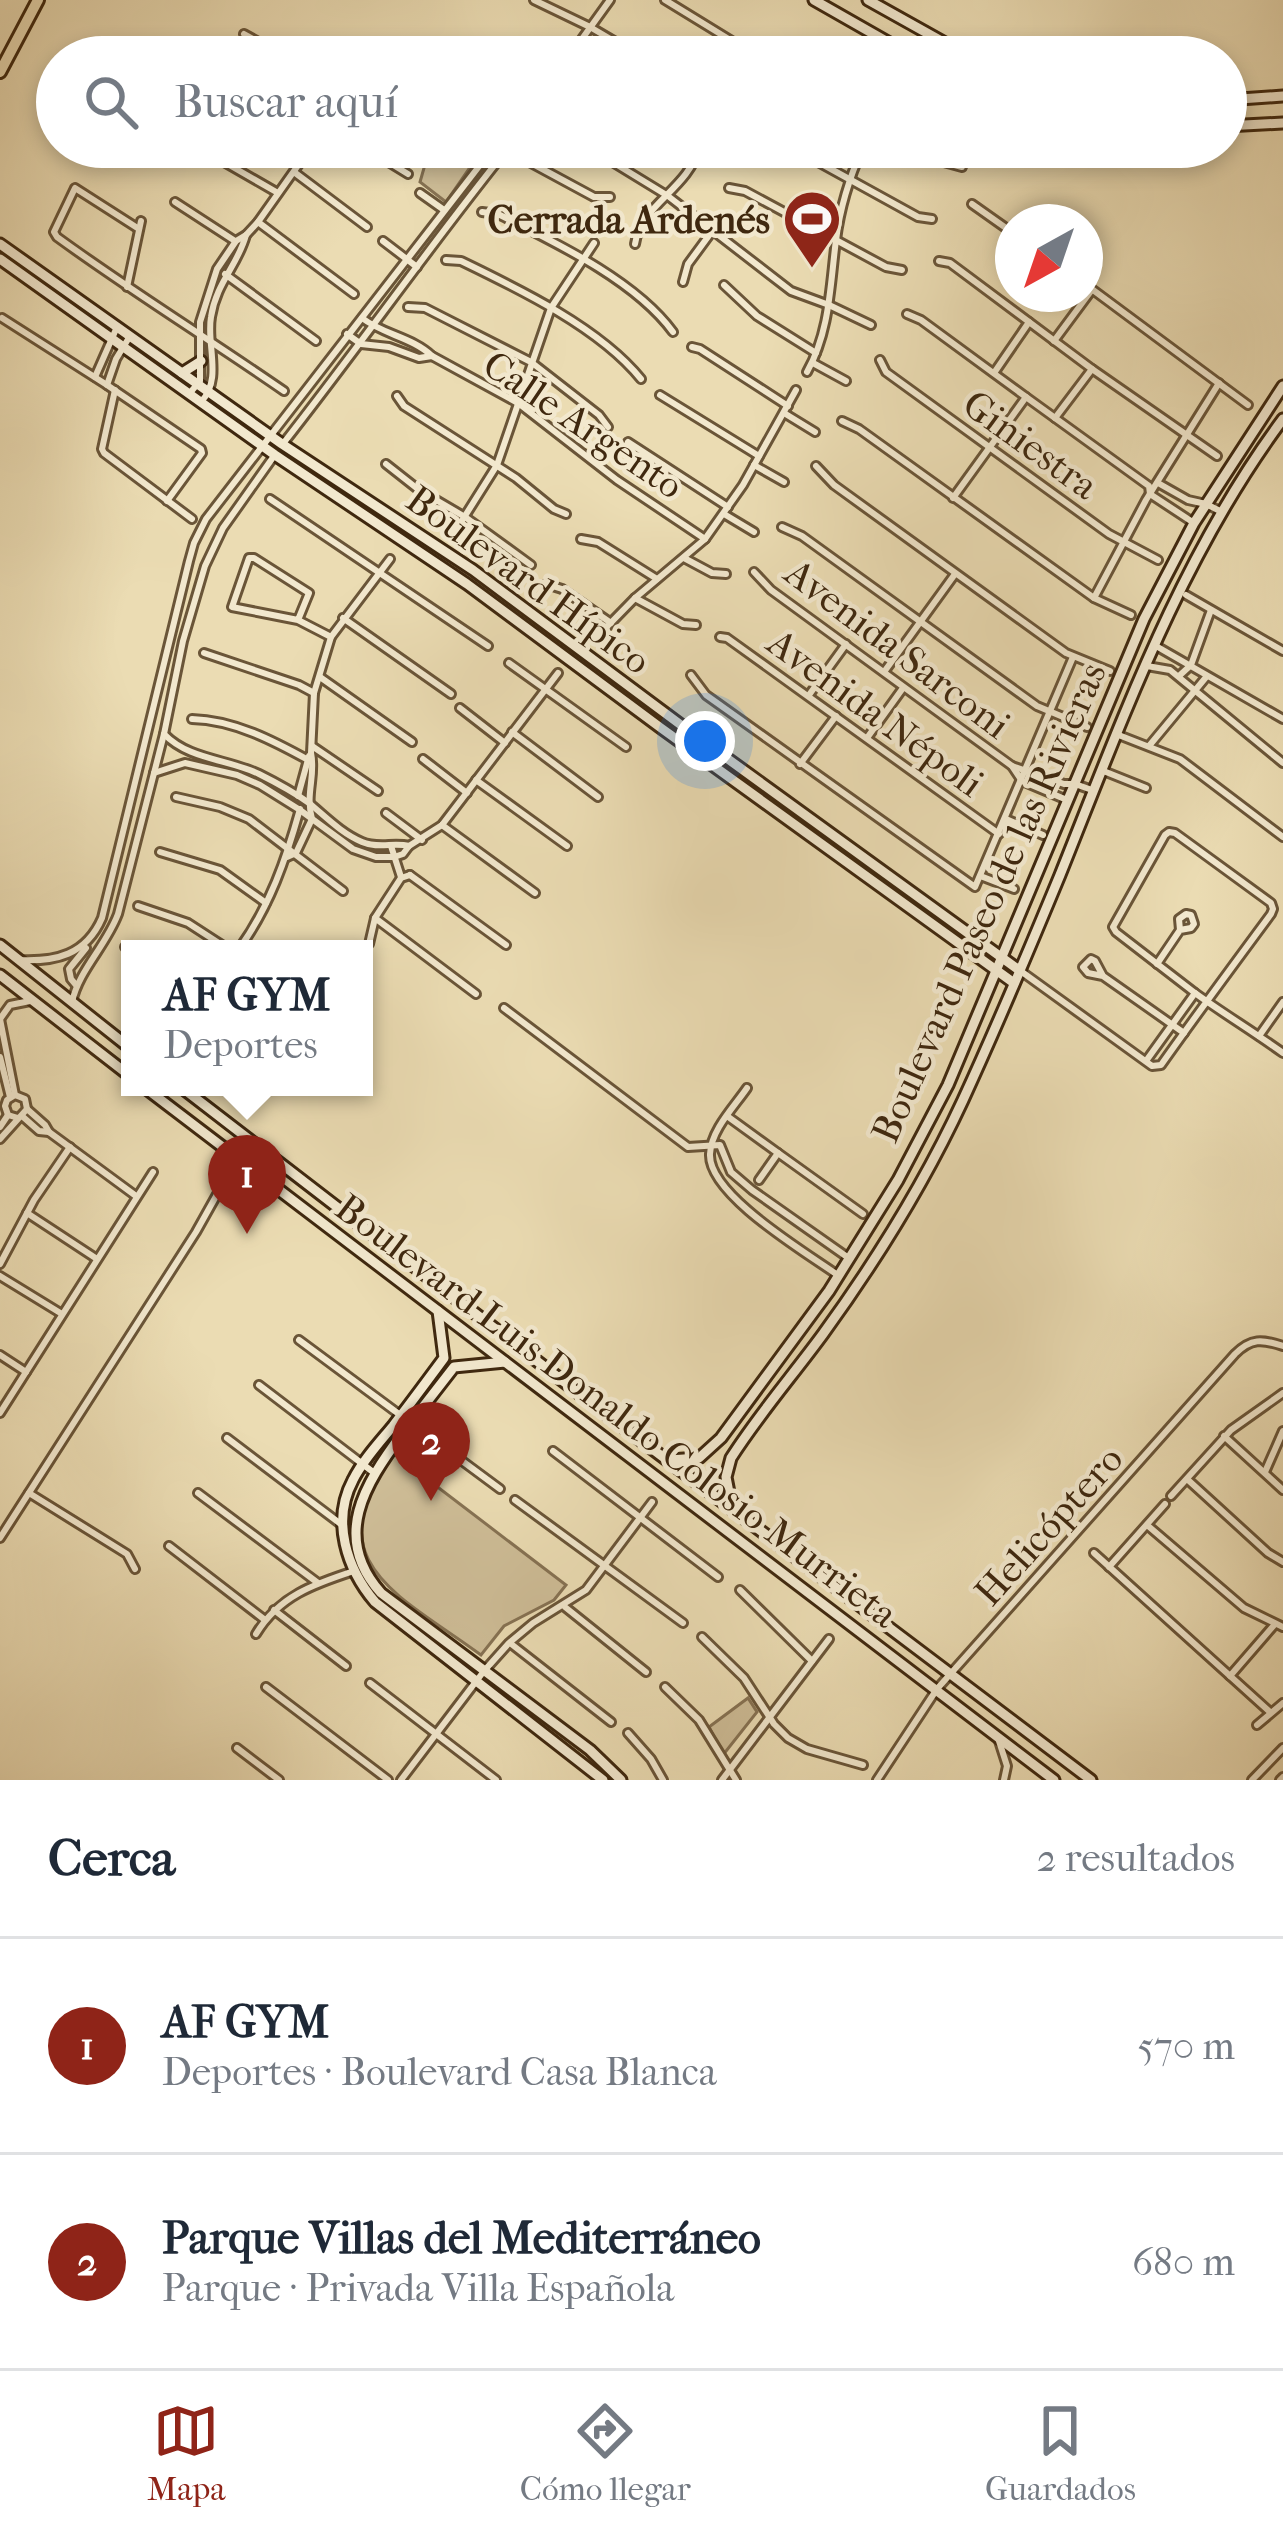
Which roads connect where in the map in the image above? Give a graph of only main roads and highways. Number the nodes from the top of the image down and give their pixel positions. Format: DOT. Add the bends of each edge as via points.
graph roads {
  1 [pos="38,0"];
  2 [pos="0,72"];
  1 -- 2 [label="main road"];
}
